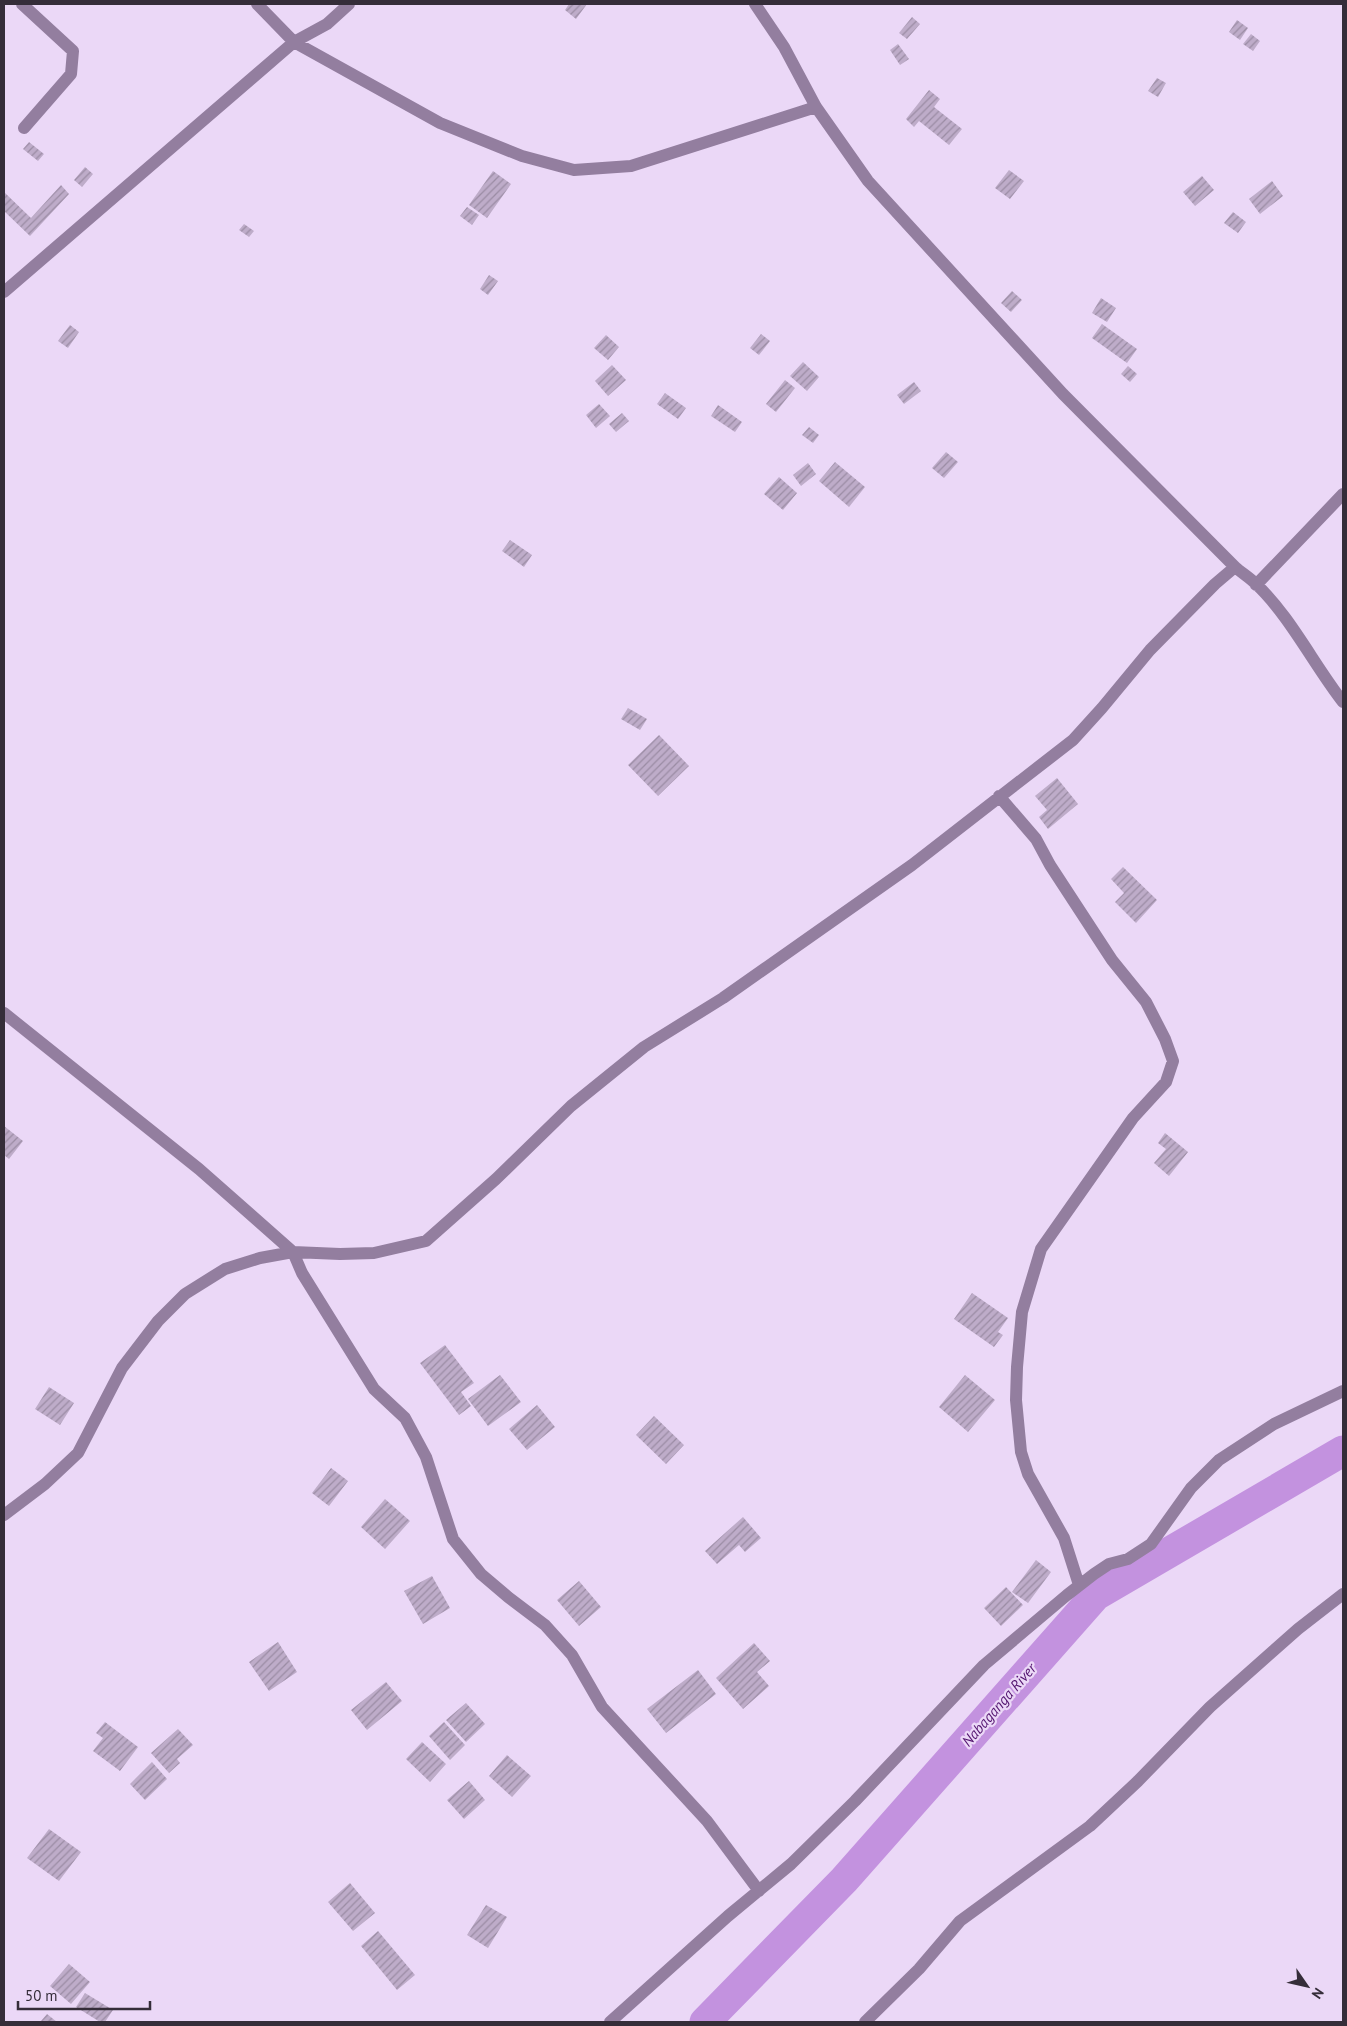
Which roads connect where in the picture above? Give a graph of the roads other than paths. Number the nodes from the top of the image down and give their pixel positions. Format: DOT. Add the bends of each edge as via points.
graph roads {
  1 [pos="22,4"];
  2 [pos="258,4"];
  3 [pos="349,4"];
  4 [pos="755,4"];
  5 [pos="294,42"];
  6 [pos="816,107"];
  7 [pos="24,128"];
  8 [pos="4,292"];
  9 [pos="1343,494"];
  10 [pos="1235,567"];
  11 [pos="1256,584"];
  12 [pos="1343,702"];
  13 [pos="999,796"];
  14 [pos="4,1013"];
  15 [pos="293,1252"];
  16 [pos="1343,1391"];
  17 [pos="4,1514"];
  18 [pos="1079,1586"];
  19 [pos="1343,1594"];
  20 [pos="759,1891"];
  21 [pos="610,2022"];
  22 [pos="866,2022"];
  1 -- 7 [label="street" via="73,51 71,74"];
  2 -- 5 [label="street"];
  3 -- 5 [label="street" via="327,24"];
  4 -- 6 [label="street" via="784,47"];
  5 -- 6 [label="street" via="440,123 522,156 574,170 631,166"];
  5 -- 8 [label="street"];
  6 -- 10 [label="street" via="868,180 1063,394"];
  9 -- 11 [label="street"];
  10 -- 11 [label="street"];
  10 -- 13 [label="street" via="1150,650 1072,740"];
  11 -- 12 [label="street"];
  13 -- 15 [label="street" via="912,866 723,998 644,1047 571,1106 426,1241 374,1253"];
  13 -- 18 [label="street" via="1036,839 1112,960 1146,1002 1173,1062 1166,1082 1133,1118 1041,1249 1022,1312 1016,1400 1021,1452 1028,1474 1064,1538"];
  14 -- 15 [label="street" via="199,1169"];
  15 -- 17 [label="street" via="226,1269 185,1294 158,1321 122,1368 78,1453 45,1484"];
  15 -- 20 [label="street" via="302,1273 374,1388 405,1418 426,1457 453,1539 482,1574 545,1625 572,1656 602,1707 708,1821"];
  16 -- 18 [label="street" via="1274,1424 1219,1460 1191,1488 1151,1544 1128,1560 1109,1564"];
  18 -- 20 [label="street" via="984,1665 855,1801"];
  19 -- 22 [label="street" via="1210,1707 1090,1826 960,1921 919,1969"];
  20 -- 21 [label="street"];
}
